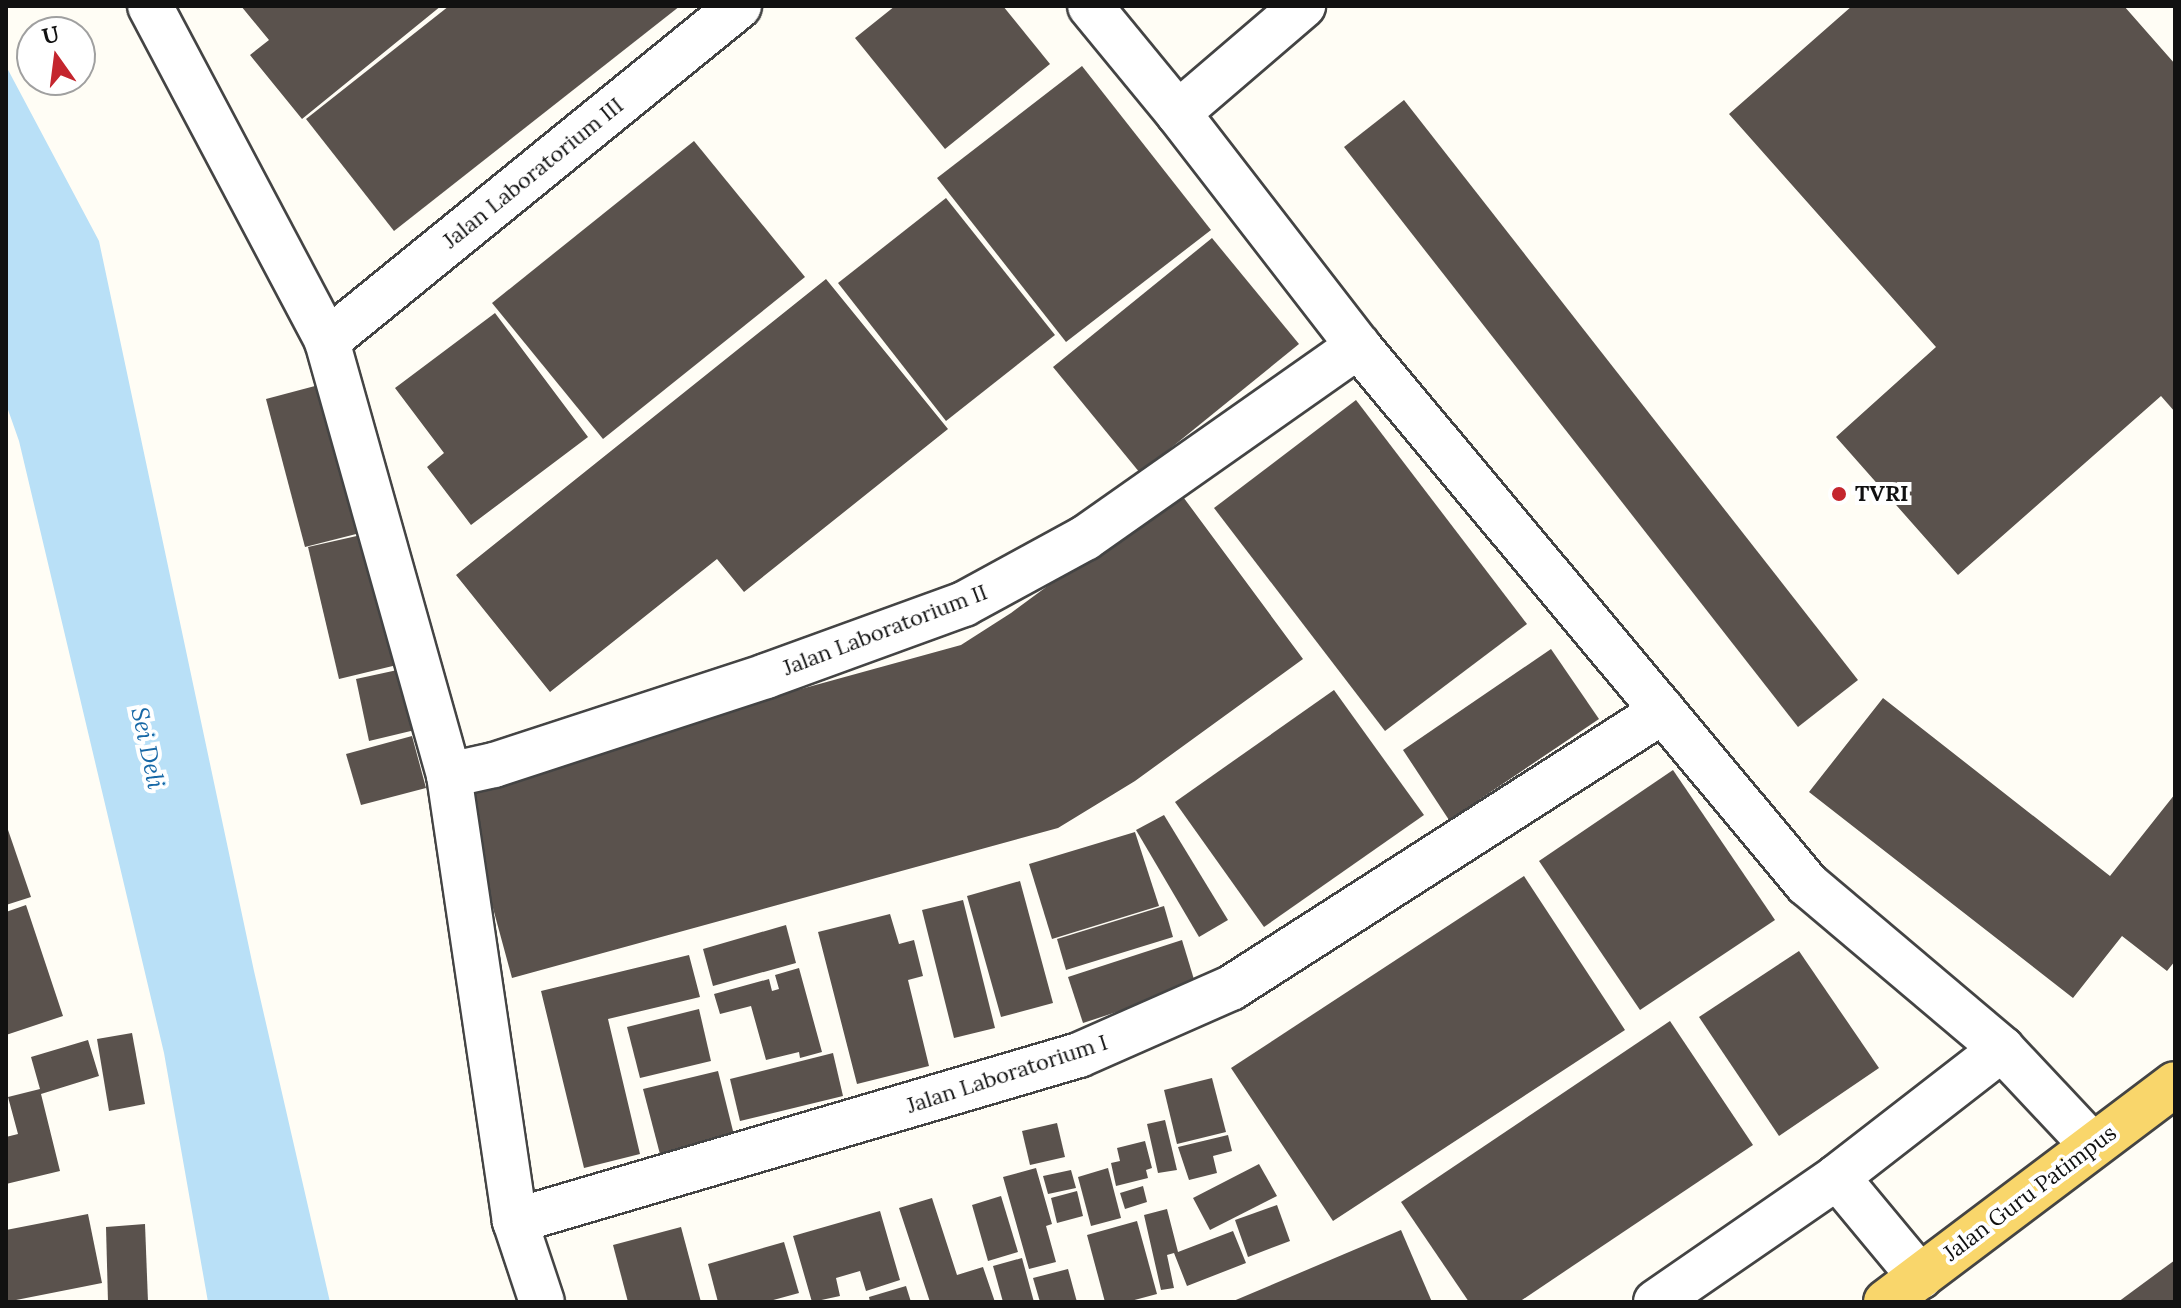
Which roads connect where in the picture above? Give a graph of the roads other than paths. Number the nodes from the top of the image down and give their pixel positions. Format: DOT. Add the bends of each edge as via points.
graph roads {
  1 [pos="150,6"];
  2 [pos="739,6"];
  3 [pos="1090,6"];
  4 [pos="1303,6"];
  5 [pos="1178,113"];
  6 [pos="327,341"];
  7 [pos="1358,346"];
  8 [pos="1663,711"];
  9 [pos="449,775"];
  10 [pos="2002,1049"];
  11 [pos="2175,1084"];
  12 [pos="2092,1145"];
  13 [pos="1837,1177"];
  14 [pos="515,1221"];
  15 [pos="1903,1289"];
  16 [pos="542,1302"];
  17 [pos="1656,1302"];
  1 -- 6 [label="street"];
  2 -- 6 [label="street, Jalan Laboratorium III"];
  3 -- 5 [label="street"];
  4 -- 5 [label="street"];
  5 -- 7 [label="street"];
  6 -- 9 [label="street"];
  7 -- 8 [label="street"];
  7 -- 9 [label="street, Jalan Laboratorium II" via="1085,538 964,604 766,676"];
  8 -- 10 [label="street" via="1807,884"];
  8 -- 14 [label="street, Jalan Laboratorium I" via="1217,994 1079,1055"];
  9 -- 14 [label="street"];
  10 -- 12 [label="street"];
  10 -- 13 [label="street"];
  11 -- 12 [label="main road, Jalan Guru Patimpus"];
  12 -- 15 [label="main road, Jalan Guru Patimpus"];
  13 -- 15 [label="street"];
  13 -- 17 [label="street"];
  14 -- 16 [label="street"];
}
